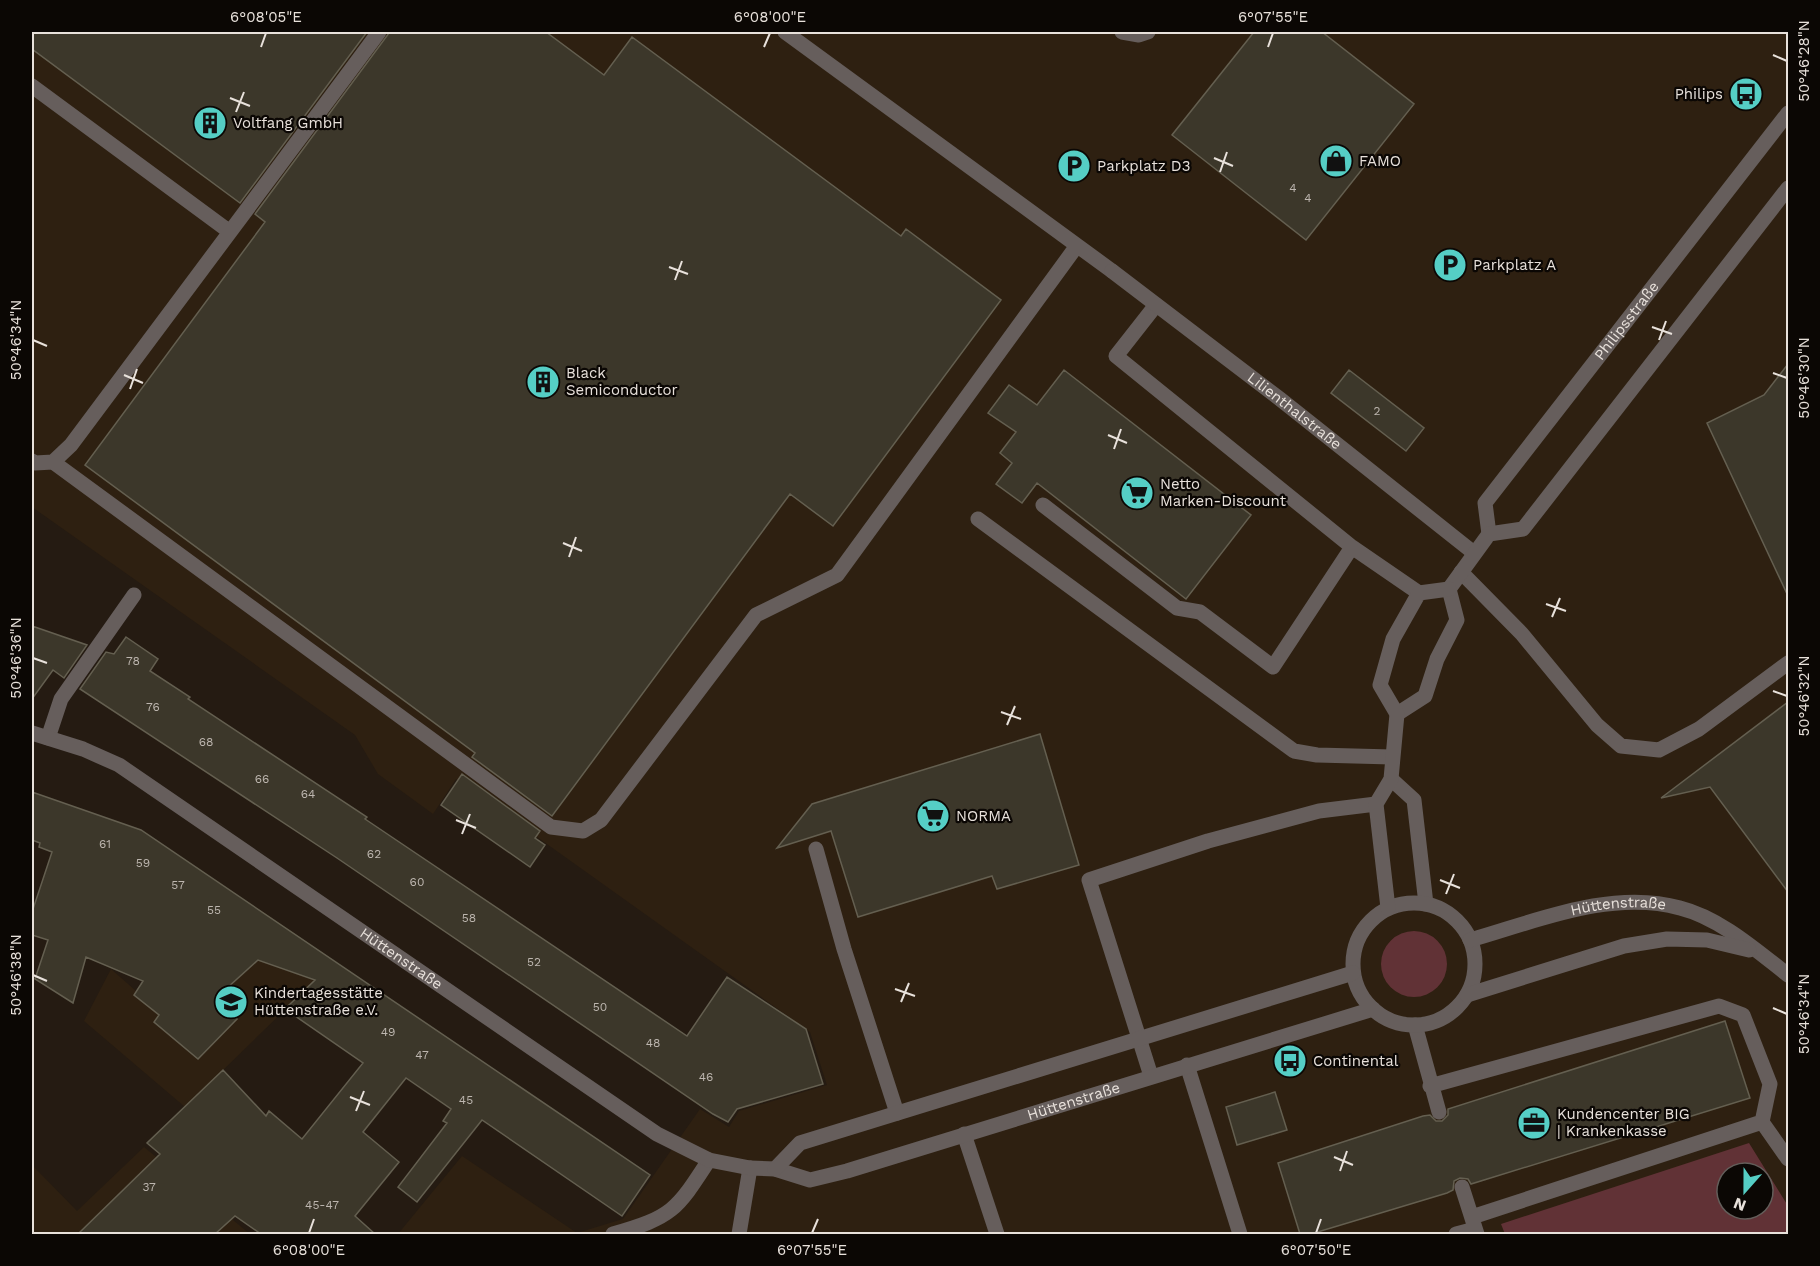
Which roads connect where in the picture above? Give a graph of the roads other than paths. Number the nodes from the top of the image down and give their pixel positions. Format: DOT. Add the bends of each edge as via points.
graph roads {
  1 [pos="378,32"];
  2 [pos="785,32"];
  3 [pos="1122,32"];
  4 [pos="1148,32"];
  5 [pos="32,86"];
  6 [pos="1788,113"];
  7 [pos="1788,188"];
  8 [pos="230,232"];
  9 [pos="1076,247"];
  10 [pos="1156,305"];
  11 [pos="32,461"];
  12 [pos="53,462"];
  13 [pos="1043,505"];
  14 [pos="978,519"];
  15 [pos="1489,534"];
  16 [pos="1352,547"];
  17 [pos="1474,553"];
  18 [pos="1461,572"];
  19 [pos="1449,590"];
  20 [pos="1419,593"];
  21 [pos="134,595"];
  22 [pos="1788,663"];
  23 [pos="1397,714"];
  24 [pos="32,733"];
  25 [pos="48,738"];
  26 [pos="1392,757"];
  27 [pos="1391,779"];
  28 [pos="1376,804"];
  29 [pos="816,849"];
  30 [pos="1426,904"];
  31 [pos="1388,908"];
  32 [pos="1470,940"];
  33 [pos="1759,952"];
  34 [pos="1353,973"];
  35 [pos="1788,975"];
  36 [pos="1467,995"];
  37 [pos="1372,1009"];
  38 [pos="1415,1025"];
  39 [pos="1139,1040"];
  40 [pos="1187,1065"];
  41 [pos="1151,1076"];
  42 [pos="1430,1086"];
  43 [pos="1439,1112"];
  44 [pos="897,1113"];
  45 [pos="1762,1122"];
  46 [pos="964,1134"];
  47 [pos="1788,1159"];
  48 [pos="709,1160"];
  49 [pos="750,1168"];
  50 [pos="775,1169"];
  51 [pos="1462,1187"];
  52 [pos="1475,1227"];
  53 [pos="613,1234"];
  54 [pos="739,1234"];
  55 [pos="997,1234"];
  56 [pos="1240,1234"];
  57 [pos="1456,1234"];
  1 -- 8 [label="street"];
  2 -- 9 [label="street, Lilienthalstraße"];
  3 -- 4 [label="street"];
  5 -- 8 [label="street"];
  6 -- 15 [label="street, Philipsstraße" via="1485,503"];
  7 -- 15 [label="street" via="1523,529"];
  8 -- 12 [label="street" via="71,445"];
  9 -- 10 [label="street, Lilienthalstraße"];
  9 -- 12 [label="street" via="837,575 756,615 602,820 583,831 551,827"];
  10 -- 16 [label="street" via="1116,356"];
  10 -- 17 [label="street, Lilienthalstraße"];
  11 -- 12 [label="street"];
  13 -- 16 [label="street" via="1177,608 1200,612 1273,668"];
  14 -- 26 [label="street" via="1294,751"];
  15 -- 17 [label="street"];
  16 -- 20 [label="street"];
  17 -- 18 [label="street"];
  18 -- 19 [label="street"];
  18 -- 22 [label="street" via="1522,634 1597,725 1621,746 1659,750 1699,729"];
  19 -- 20 [label="street"];
  19 -- 23 [label="street" via="1457,620 1437,658 1425,696"];
  20 -- 23 [label="street" via="1393,639 1380,685"];
  21 -- 25 [label="street" via="61,699"];
  23 -- 26 [label="street"];
  24 -- 25 [label="street, Hüttenstraße"];
  25 -- 48 [label="street, Hüttenstraße" via="119,765 657,1134"];
  26 -- 27 [label="street"];
  27 -- 28 [label="street"];
  27 -- 30 [label="street" via="1414,800"];
  28 -- 31 [label="street"];
  28 -- 39 [label="street" via="1319,811 1208,841 1089,880"];
  29 -- 44 [label="street"];
  30 -- 31 [label="street"];
  30 -- 32 [label="street" via="1445,911 1460,923"];
  31 -- 34 [label="street" via="1372,919 1360,935 1353,954"];
  32 -- 33 [label="street, Hüttenstraße" via="1599,905 1642,900 1682,908"];
  32 -- 36 [label="street" via="1475,958 1474,977"];
  33 -- 35 [label="street, Hüttenstraße"];
  33 -- 36 [label="street, Hüttenstraße" via="1707,940 1667,939 1624,946"];
  34 -- 37 [label="street"];
  34 -- 39 [label="street"];
  36 -- 38 [label="street" via="1454,1011 1436,1022"];
  37 -- 38 [label="street" via="1400,1024"];
  37 -- 40 [label="street, Hüttenstraße"];
  38 -- 42 [label="street"];
  39 -- 41 [label="street"];
  39 -- 44 [label="street"];
  40 -- 41 [label="street, Hüttenstraße"];
  40 -- 56 [label="street"];
  41 -- 46 [label="street, Hüttenstraße"];
  42 -- 43 [label="street"];
  42 -- 45 [label="street" via="1719,1006 1743,1015 1770,1084"];
  44 -- 50 [label="street" via="800,1143"];
  45 -- 47 [label="street"];
  45 -- 52 [label="street"];
  46 -- 50 [label="street, Hüttenstraße" via="810,1180"];
  46 -- 55 [label="street"];
  48 -- 49 [label="street, Hüttenstraße"];
  48 -- 53 [label="street" via="683,1201 656,1221"];
  49 -- 50 [label="street, Hüttenstraße"];
  49 -- 54 [label="street"];
  51 -- 52 [label="street"];
  52 -- 57 [label="street"];
}
